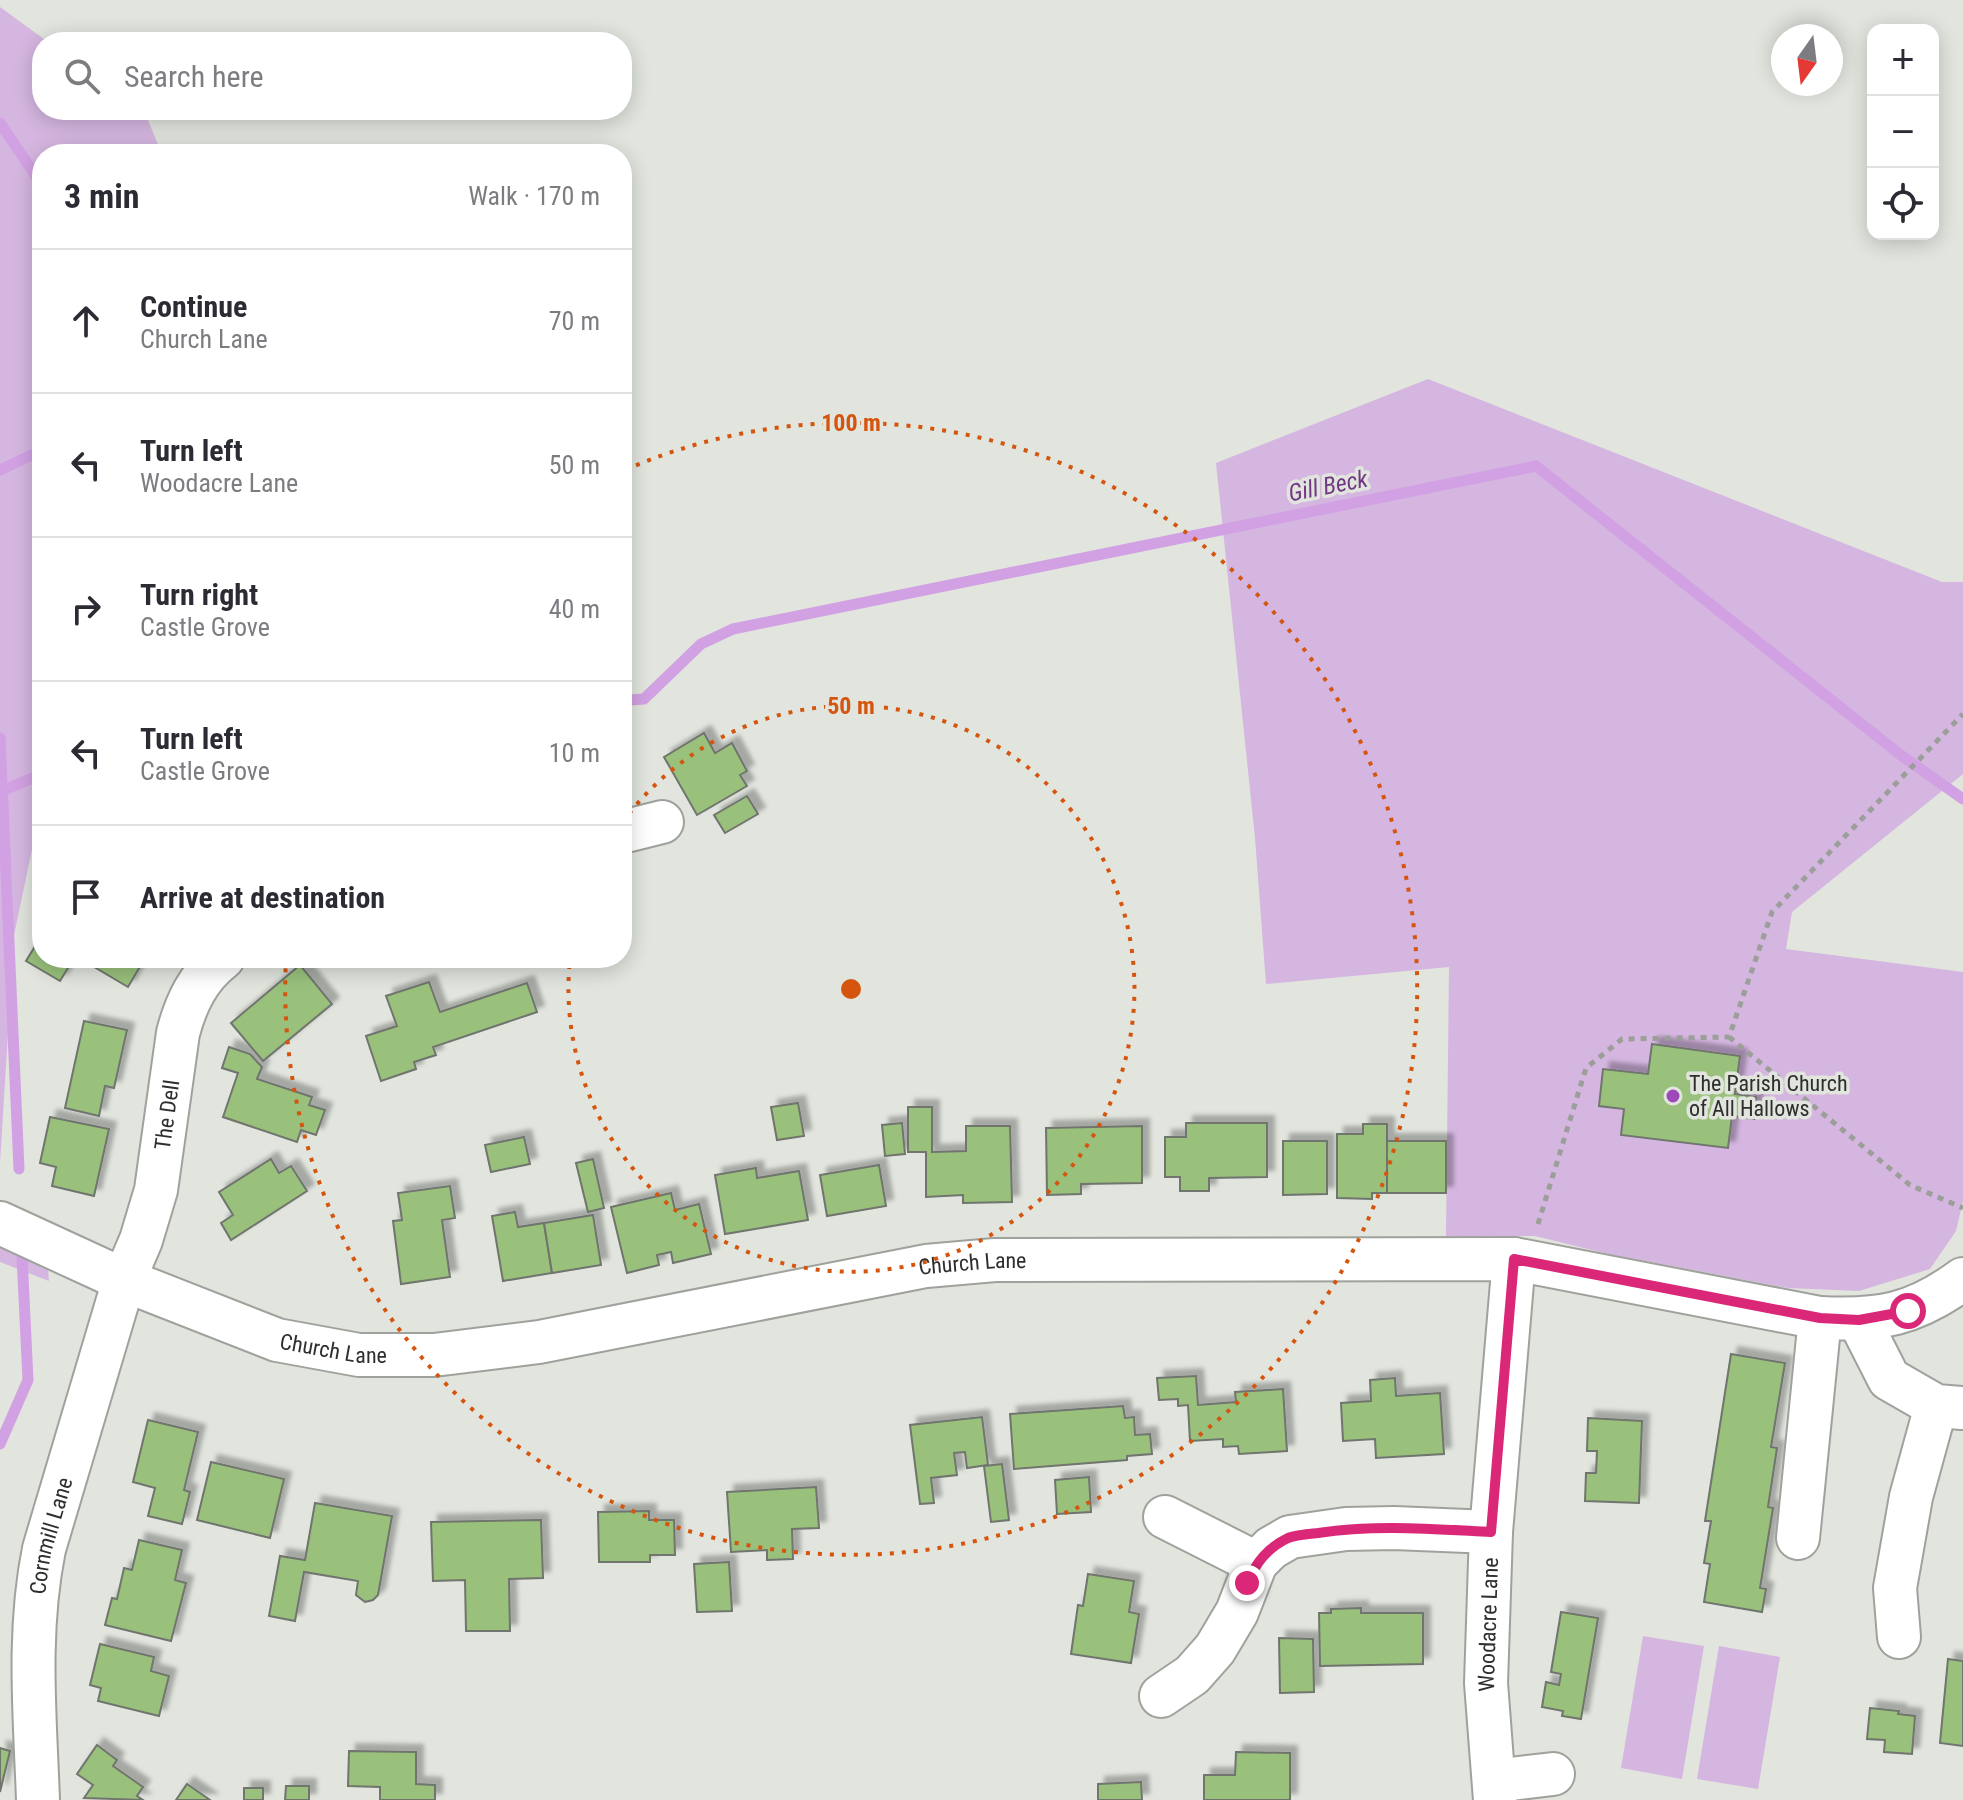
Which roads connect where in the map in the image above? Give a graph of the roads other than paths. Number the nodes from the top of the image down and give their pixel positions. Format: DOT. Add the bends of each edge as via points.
graph roads {
  1 [pos="662,822"];
  2 [pos="632,830"];
  3 [pos="213,968"];
  4 [pos="0,1223"];
  5 [pos="1521,1260"];
  6 [pos="1963,1279"];
  7 [pos="124,1280"];
  8 [pos="1840,1319"];
  9 [pos="1949,1407"];
  10 [pos="1165,1517"];
  11 [pos="1491,1532"];
  12 [pos="1798,1538"];
  13 [pos="1256,1563"];
  14 [pos="16,1633"];
  15 [pos="1899,1637"];
  16 [pos="1161,1696"];
  17 [pos="1553,1774"];
  18 [pos="1495,1790"];
  19 [pos="38,1800"];
  1 -- 2 [label="street"];
  3 -- 7 [label="street, The Dell" via="185,1008 156,1190"];
  4 -- 7 [label="street, Church Lane"];
  5 -- 7 [label="street, Church Lane" via="995,1260 926,1266 539,1342 434,1355 359,1355 277,1340"];
  5 -- 8 [label="street, Church Lane"];
  5 -- 11 [label="street, Woodacre Lane"];
  6 -- 8 [label="street, Church Lane" via="1908,1311"];
  7 -- 14 [label="street, Cornmill Lane" via="35,1593"];
  8 -- 9 [label="street" via="1889,1379"];
  8 -- 12 [label="street"];
  9 -- 15 [label="street" via="1911,1497 1895,1588"];
  10 -- 13 [label="street"];
  11 -- 13 [label="street" via="1346,1529 1290,1537"];
  11 -- 18 [label="street, Woodacre Lane" via="1486,1683"];
  13 -- 16 [label="street" via="1215,1649 1192,1675"];
  14 -- 19 [label="street, Cornmill Lane"];
  17 -- 18 [label="street"];
}
